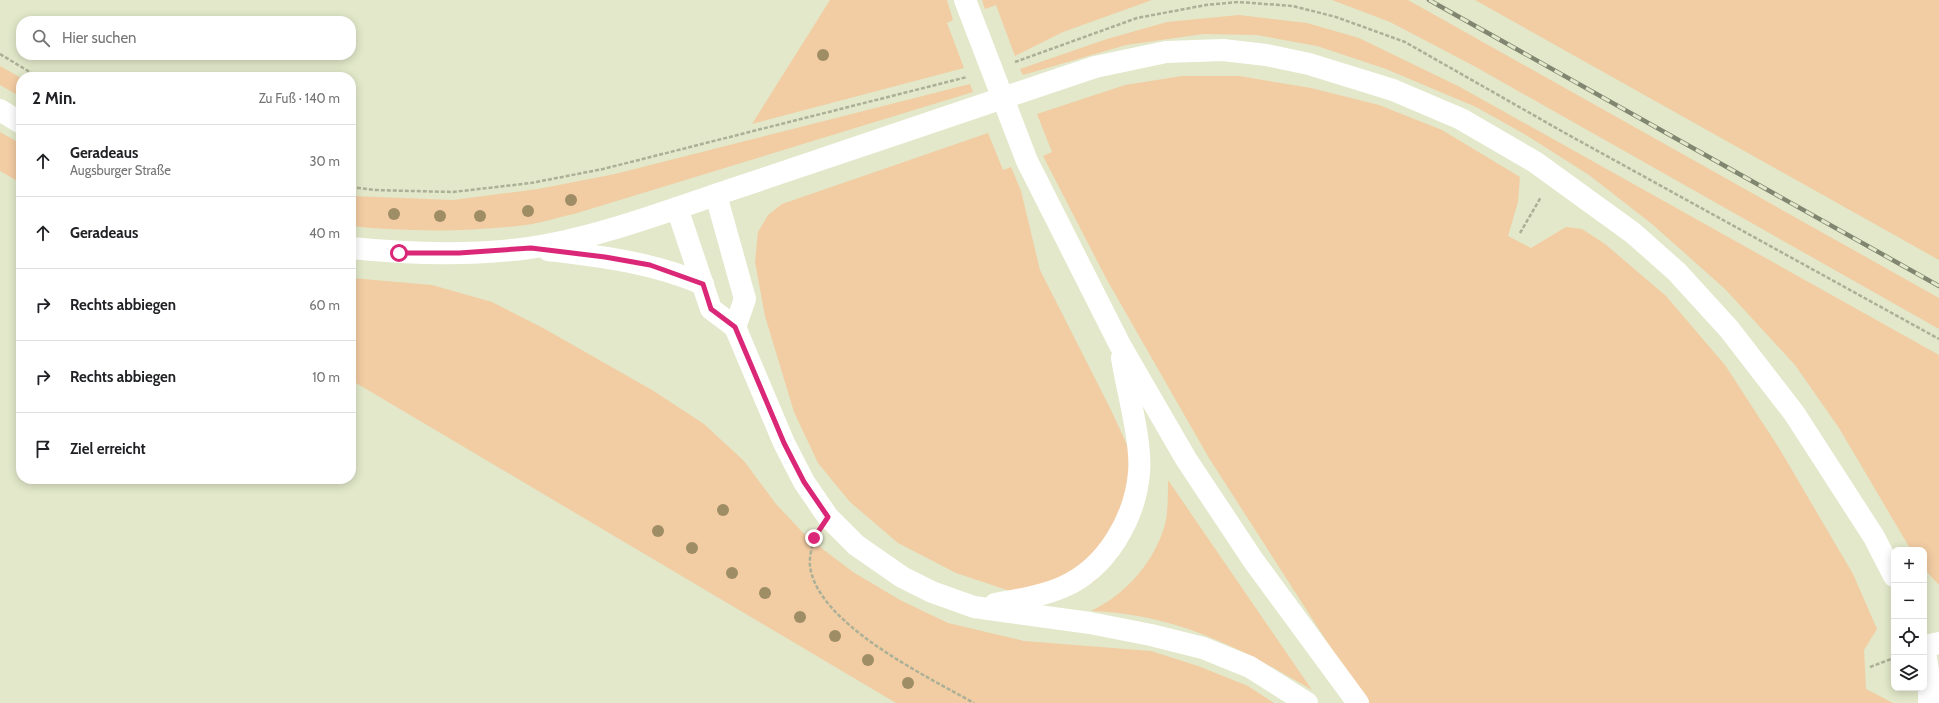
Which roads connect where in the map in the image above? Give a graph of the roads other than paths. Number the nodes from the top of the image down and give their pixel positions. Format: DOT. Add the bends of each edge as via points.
graph roads {
  1 [pos="968,7"];
  2 [pos="0,110"];
  3 [pos="16,120"];
  4 [pos="716,195"];
  5 [pos="676,208"];
  6 [pos="531,248"];
  7 [pos="356,249"];
  8 [pos="703,284"];
  9 [pos="735,327"];
  10 [pos="1120,345"];
  11 [pos="1891,570"];
  12 [pos="974,607"];
  13 [pos="1939,643"];
  14 [pos="1927,645"];
  15 [pos="1926,655"];
  16 [pos="1306,703"];
  17 [pos="1358,703"];
  18 [pos="1929,703"];
  1 -- 10 [label="main road" via="1027,161"];
  2 -- 3 [label="main road"];
  4 -- 5 [label="main road"];
  4 -- 9 [label="main road" via="744,299"];
  4 -- 11 [label="main road" via="1095,67 1166,52 1223,50 1266,55 1309,64 1393,90 1461,119 1535,162 1633,233 1677,272 1729,329 1794,413 1874,537"];
  5 -- 6 [label="main road" via="577,238"];
  5 -- 8 [label="main road"];
  6 -- 7 [label="main road" via="459,253 399,253"];
  6 -- 8 [label="main road" via="650,265"];
  8 -- 9 [label="main road" via="711,309"];
  9 -- 12 [label="main road" via="784,443 804,482 828,517 856,545 902,577 932,592"];
  10 -- 12 [label="main road" via="1138,442 1139,472 1131,512 1100,561 1064,587 1019,600"];
  10 -- 17 [label="main road" via="1186,459 1253,560"];
  12 -- 16 [label="main road" via="1090,623 1203,648 1250,667"];
  13 -- 14 [label="main road"];
  15 -- 18 [label="main road" via="1930,677"];
}
